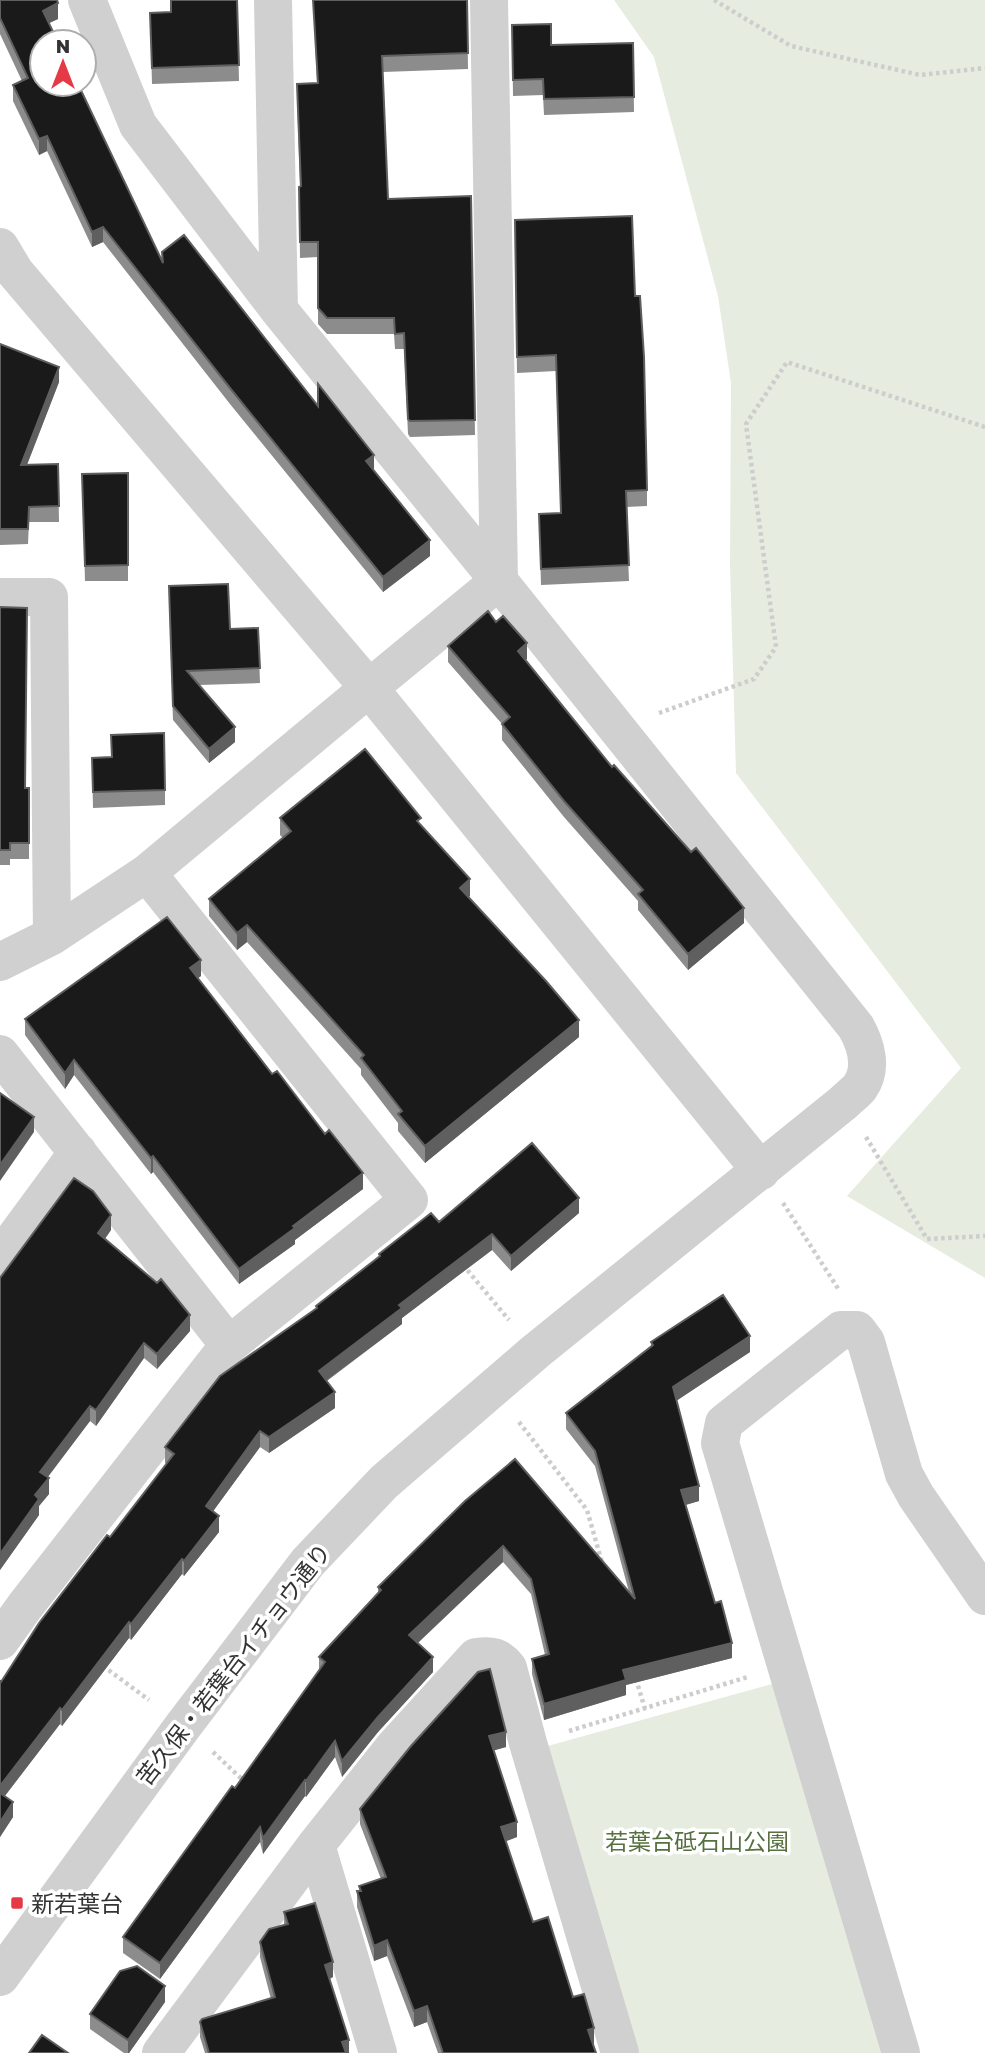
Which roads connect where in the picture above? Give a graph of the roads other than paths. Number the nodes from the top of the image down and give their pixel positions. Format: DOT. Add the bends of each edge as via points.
graph roads {
  1 [pos="87,0"];
  2 [pos="273,0"];
  3 [pos="489,0"];
  4 [pos="0,247"];
  5 [pos="279,310"];
  6 [pos="499,581"];
  7 [pos="0,597"];
  8 [pos="369,688"];
  9 [pos="147,873"];
  10 [pos="52,936"];
  11 [pos="0,962"];
  12 [pos="0,1054"];
  13 [pos="78,1153"];
  14 [pos="761,1171"];
  15 [pos="0,1258"];
  16 [pos="229,1345"];
  17 [pos="985,1596"];
  18 [pos="12,1597"];
  19 [pos="0,1641"];
  20 [pos="316,1845"];
  21 [pos="0,1977"];
  22 [pos="161,2053"];
  23 [pos="378,2053"];
  24 [pos="620,2053"];
  25 [pos="901,2053"];
  1 -- 5 [label="street, 苦久保・若葉台イチョウ通り" via="138,125"];
  2 -- 5 [label="street"];
  3 -- 6 [label="street"];
  4 -- 8 [label="street" via="15,272"];
  5 -- 6 [label="street, 苦久保・若葉台イチョウ通り"];
  6 -- 8 [label="street"];
  6 -- 14 [label="street, 苦久保・若葉台イチョウ通り" via="856,1027 864,1043 866,1072 860,1087"];
  7 -- 10 [label="street" via="50,597"];
  8 -- 9 [label="street"];
  8 -- 14 [label="street"];
  9 -- 10 [label="street"];
  9 -- 16 [label="street" via="409,1200"];
  10 -- 11 [label="street"];
  12 -- 13 [label="street"];
  13 -- 15 [label="street"];
  13 -- 16 [label="street"];
  14 -- 21 [label="street, 苦久保・若葉台イチョウ通り" via="536,1352 384,1482 308,1562"];
  16 -- 18 [label="street"];
  17 -- 25 [label="street" via="904,1474 866,1342 857,1330 841,1330 724,1423 720,1443"];
  18 -- 19 [label="street"];
  20 -- 22 [label="street"];
  20 -- 23 [label="street"];
  20 -- 24 [label="street" via="394,1747 476,1657 502,1660"];
}
